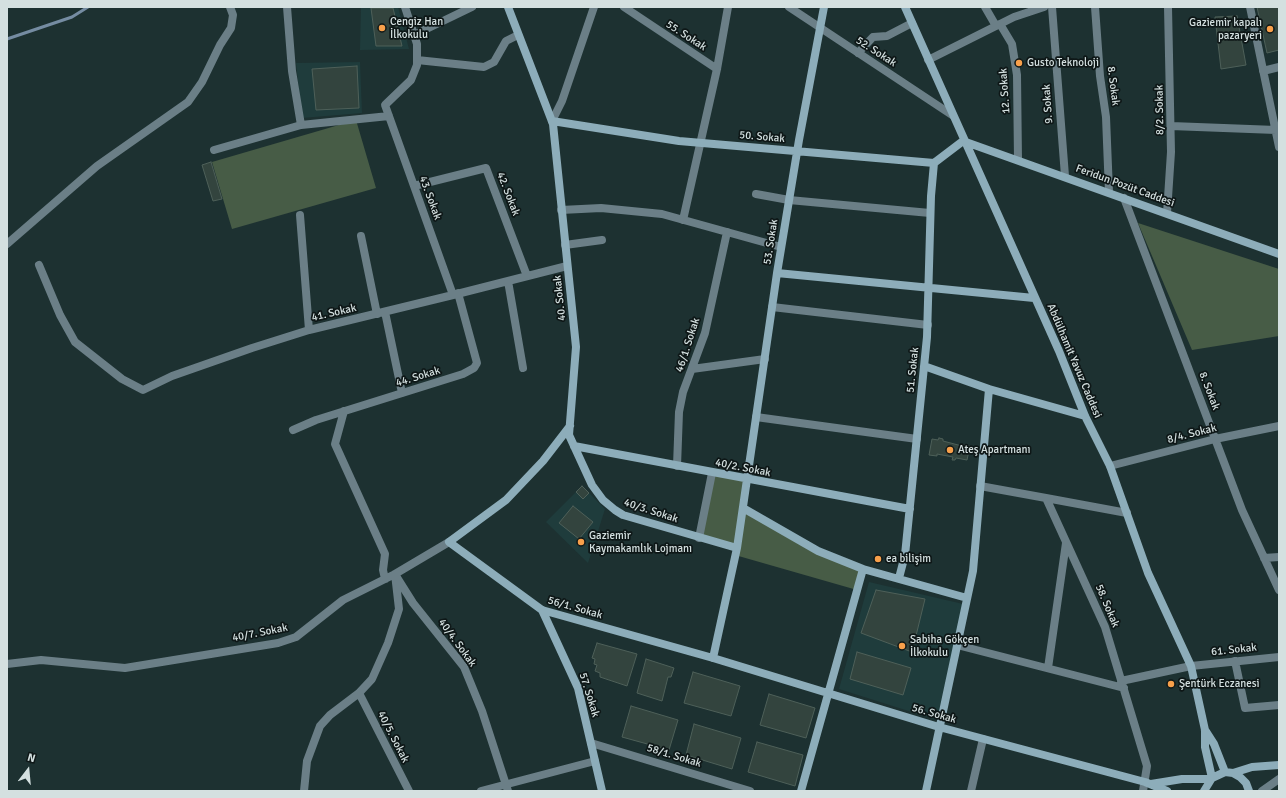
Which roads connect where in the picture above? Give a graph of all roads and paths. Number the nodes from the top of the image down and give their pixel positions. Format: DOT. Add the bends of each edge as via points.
graph roads {
  1 [pos="230,7"];
  2 [pos="287,7"];
  3 [pos="405,7"];
  4 [pos="472,7"];
  5 [pos="508,7"];
  6 [pos="594,7"];
  7 [pos="624,7"];
  8 [pos="728,7"];
  9 [pos="789,7"];
  10 [pos="824,7"];
  11 [pos="905,7"];
  12 [pos="985,7"];
  13 [pos="1044,7"];
  14 [pos="1052,7"];
  15 [pos="1095,7"];
  16 [pos="1168,7"];
  17 [pos="1250,7"];
  18 [pos="912,23"];
  19 [pos="998,25"];
  20 [pos="820,28"];
  21 [pos="414,35"];
  22 [pos="518,35"];
  23 [pos="858,53"];
  24 [pos="416,60"];
  25 [pos="928,60"];
  26 [pos="1279,67"];
  27 [pos="717,69"];
  28 [pos="1263,71"];
  29 [pos="952,114"];
  30 [pos="389,116"];
  31 [pos="552,121"];
  32 [pos="301,125"];
  33 [pos="1171,126"];
  34 [pos="1276,130"];
  35 [pos="963,140"];
  36 [pos="700,143"];
  37 [pos="1279,146"];
  38 [pos="214,150"];
  39 [pos="797,151"];
  40 [pos="1018,160"];
  41 [pos="934,163"];
  42 [pos="1064,176"];
  43 [pos="414,186"];
  44 [pos="1109,192"];
  45 [pos="756,194"];
  46 [pos="1124,198"];
  47 [pos="789,200"];
  48 [pos="561,210"];
  49 [pos="1167,213"];
  50 [pos="930,214"];
  51 [pos="300,215"];
  52 [pos="683,220"];
  53 [pos="726,232"];
  54 [pos="361,236"];
  55 [pos="602,240"];
  56 [pos="7,244"];
  57 [pos="565,245"];
  58 [pos="782,247"];
  59 [pos="1279,254"];
  60 [pos="38,265"];
  61 [pos="567,266"];
  62 [pos="777,273"];
  63 [pos="527,276"];
  64 [pos="508,281"];
  65 [pos="929,287"];
  66 [pos="455,294"];
  67 [pos="1034,298"];
  68 [pos="772,306"];
  69 [pos="381,313"];
  70 [pos="928,325"];
  71 [pos="309,330"];
  72 [pos="765,358"];
  73 [pos="924,366"];
  74 [pos="523,368"];
  75 [pos="692,369"];
  76 [pos="989,389"];
  77 [pos="402,393"];
  78 [pos="344,411"];
  79 [pos="1085,416"];
  80 [pos="756,417"];
  81 [pos="570,426"];
  82 [pos="1279,426"];
  83 [pos="293,430"];
  84 [pos="917,439"];
  85 [pos="1215,439"];
  86 [pos="574,446"];
  87 [pos="677,466"];
  88 [pos="1110,466"];
  89 [pos="712,473"];
  90 [pos="747,480"];
  91 [pos="980,486"];
  92 [pos="1046,498"];
  93 [pos="743,508"];
  94 [pos="910,509"];
  95 [pos="1127,513"];
  96 [pos="699,538"];
  97 [pos="449,542"];
  98 [pos="1066,542"];
  99 [pos="737,548"];
  100 [pos="1279,556"];
  101 [pos="1264,558"];
  102 [pos="863,569"];
  103 [pos="395,574"];
  104 [pos="899,578"];
  105 [pos="385,579"];
  106 [pos="1279,590"];
  107 [pos="967,598"];
  108 [pos="542,610"];
  109 [pos="957,645"];
  110 [pos="1279,657"];
  111 [pos="713,658"];
  112 [pos="1235,661"];
  113 [pos="7,664"];
  114 [pos="1191,666"];
  115 [pos="1048,668"];
  116 [pos="1122,684"];
  117 [pos="359,693"];
  118 [pos="829,693"];
  119 [pos="1279,705"];
  120 [pos="939,727"];
  121 [pos="1205,730"];
  122 [pos="983,739"];
  123 [pos="591,742"];
  124 [pos="595,761"];
  125 [pos="1279,765"];
  126 [pos="1229,773"];
  127 [pos="1211,778"];
  128 [pos="1279,779"];
  129 [pos="1147,783"];
  130 [pos="506,787"];
  131 [pos="304,791"];
  132 [pos="409,791"];
  133 [pos="481,791"];
  134 [pos="602,791"];
  135 [pos="750,791"];
  136 [pos="801,791"];
  137 [pos="926,791"];
  138 [pos="971,791"];
  139 [pos="1143,791"];
  140 [pos="1167,791"];
  141 [pos="1204,791"];
  142 [pos="1249,791"];
  143 [pos="1262,791"];
  1 -- 56 [label="street" via="233,16 231,28 202,82 188,102 97,166"];
  2 -- 32 [label="street" via="292,71"];
  3 -- 21 [label="street"];
  4 -- 21 [label="street"];
  5 -- 22 [label="street, 40. Sokak"];
  6 -- 31 [label="street" via="562,101"];
  7 -- 27 [label="street, 55. Sokak"];
  8 -- 27 [label="street"];
  9 -- 20 [label="street, 52. Sokak"];
  10 -- 20 [label="street, 53. Sokak"];
  11 -- 18 [label="street, Abdülhamit Yavuz Caddesi"];
  12 -- 19 [label="street, 12. Sokak"];
  13 -- 19 [label="street"];
  14 -- 42 [label="street, 9. Sokak"];
  15 -- 44 [label="street, 8. Sokak" via="1106,117"];
  16 -- 33 [label="street, 8/2. Sokak"];
  17 -- 28 [label="street"];
  18 -- 23 [label="street" via="887,36 873,37"];
  18 -- 25 [label="street, Abdülhamit Yavuz Caddesi"];
  19 -- 25 [label="street"];
  19 -- 40 [label="street, 12. Sokak" via="1012,44 1017,75"];
  20 -- 23 [label="street, 52. Sokak"];
  20 -- 39 [label="street, 53. Sokak"];
  21 -- 24 [label="street"];
  22 -- 24 [label="street" via="506,41 494,62 484,66"];
  22 -- 31 [label="street, 40. Sokak"];
  23 -- 29 [label="street, 52. Sokak"];
  24 -- 30 [label="street, 43. Sokak" via="411,80 385,105"];
  25 -- 29 [label="street, Abdülhamit Yavuz Caddesi"];
  26 -- 28 [label="street"];
  27 -- 36 [label="street"];
  28 -- 34 [label="street"];
  29 -- 35 [label="street, Abdülhamit Yavuz Caddesi"];
  30 -- 32 [label="street"];
  30 -- 43 [label="street, 43. Sokak"];
  31 -- 36 [label="street, 50. Sokak"];
  31 -- 48 [label="street, 40. Sokak"];
  32 -- 38 [label="street"];
  33 -- 34 [label="street"];
  33 -- 49 [label="street, 8/2. Sokak"];
  34 -- 37 [label="street"];
  35 -- 40 [label="street, Feridun Pozüt Caddesi"];
  35 -- 41 [label="street"];
  35 -- 67 [label="street, Abdülhamit Yavuz Caddesi"];
  36 -- 39 [label="street, 50. Sokak"];
  36 -- 52 [label="street"];
  39 -- 41 [label="street, 50. Sokak"];
  39 -- 47 [label="street, 53. Sokak"];
  40 -- 42 [label="street, Feridun Pozüt Caddesi"];
  41 -- 50 [label="street, 51. Sokak"];
  42 -- 44 [label="street, Feridun Pozüt Caddesi"];
  43 -- 63 [label="street, 42. Sokak" via="486,168"];
  43 -- 66 [label="street, 43. Sokak"];
  44 -- 46 [label="street, Feridun Pozüt Caddesi"];
  45 -- 47 [label="street"];
  46 -- 49 [label="street, Feridun Pozüt Caddesi"];
  46 -- 85 [label="street, 8. Sokak"];
  47 -- 50 [label="street"];
  47 -- 58 [label="street, 53. Sokak"];
  48 -- 52 [label="street" via="600,208 662,214"];
  48 -- 57 [label="street, 40. Sokak"];
  49 -- 59 [label="street, Feridun Pozüt Caddesi"];
  50 -- 65 [label="street, 51. Sokak"];
  51 -- 71 [label="street, 41. Sokak"];
  52 -- 53 [label="street"];
  53 -- 58 [label="street"];
  53 -- 75 [label="street, 46/1. Sokak" via="705,333"];
  54 -- 69 [label="street"];
  55 -- 57 [label="street"];
  57 -- 61 [label="street, 40. Sokak"];
  58 -- 62 [label="street, 53. Sokak"];
  60 -- 71 [label="street" via="75,342 122,379 143,390 172,376"];
  61 -- 63 [label="street, 41. Sokak"];
  61 -- 81 [label="street, 40. Sokak" via="576,347"];
  62 -- 65 [label="street, 53. Sokak"];
  62 -- 68 [label="street"];
  63 -- 64 [label="street, 41. Sokak"];
  64 -- 66 [label="street, 41. Sokak"];
  64 -- 74 [label="street"];
  65 -- 67 [label="street, 53. Sokak"];
  65 -- 70 [label="street, 51. Sokak"];
  66 -- 69 [label="street, 41. Sokak"];
  66 -- 77 [label="street, 44. Sokak" via="477,363 474,368 463,374"];
  67 -- 79 [label="street, Abdülhamit Yavuz Caddesi"];
  68 -- 70 [label="street"];
  68 -- 72 [label="street"];
  69 -- 71 [label="street, 41. Sokak"];
  69 -- 77 [label="street"];
  70 -- 73 [label="street, 51. Sokak"];
  72 -- 75 [label="street"];
  72 -- 80 [label="street"];
  73 -- 76 [label="street"];
  73 -- 84 [label="street, 51. Sokak"];
  75 -- 87 [label="street, 46/1. Sokak" via="679,412"];
  76 -- 79 [label="street"];
  76 -- 91 [label="street"];
  77 -- 78 [label="street, 44. Sokak"];
  78 -- 83 [label="street, 44. Sokak"];
  78 -- 105 [label="street" via="335,444 385,554"];
  79 -- 88 [label="street, Abdülhamit Yavuz Caddesi"];
  80 -- 84 [label="street"];
  80 -- 90 [label="street"];
  81 -- 86 [label="street, 40/3. Sokak" via="569,435"];
  81 -- 97 [label="street" via="543,461 506,500"];
  82 -- 85 [label="street, 8/4. Sokak"];
  84 -- 94 [label="street, 51. Sokak"];
  85 -- 88 [label="street, 8/4. Sokak"];
  85 -- 101 [label="street, 8. Sokak" via="1242,510"];
  86 -- 87 [label="street, 40/2. Sokak"];
  86 -- 96 [label="street, 40/3. Sokak" via="597,494 615,510 623,515"];
  87 -- 89 [label="street, 40/2. Sokak"];
  88 -- 95 [label="street, Abdülhamit Yavuz Caddesi"];
  89 -- 90 [label="street, 40/2. Sokak"];
  89 -- 96 [label="street"];
  90 -- 93 [label="street"];
  90 -- 94 [label="street, 40/2. Sokak"];
  91 -- 92 [label="street"];
  91 -- 107 [label="street" via="973,571"];
  92 -- 95 [label="street"];
  92 -- 98 [label="street, 58. Sokak"];
  93 -- 99 [label="street"];
  93 -- 102 [label="street" via="818,551"];
  94 -- 104 [label="street, 51. Sokak" via="905,556"];
  95 -- 114 [label="street, Abdülhamit Yavuz Caddesi" via="1148,573"];
  96 -- 99 [label="street, 40/3. Sokak"];
  97 -- 103 [label="street"];
  97 -- 108 [label="street, 56/1. Sokak"];
  98 -- 115 [label="street"];
  98 -- 116 [label="street, 58. Sokak" via="1105,627"];
  99 -- 111 [label="street"];
  100 -- 101 [label="street"];
  101 -- 106 [label="street, 8. Sokak"];
  102 -- 104 [label="street"];
  102 -- 118 [label="street"];
  103 -- 105 [label="street, 40/7. Sokak"];
  103 -- 117 [label="street" via="399,609 372,679"];
  103 -- 130 [label="street, 40/4. Sokak" via="413,603 464,667 482,711"];
  104 -- 107 [label="street"];
  105 -- 113 [label="street, 40/7. Sokak" via="343,600 296,637 278,643 125,668 41,660"];
  107 -- 109 [label="street"];
  108 -- 111 [label="street, 56/1. Sokak"];
  108 -- 123 [label="street, 57. Sokak" via="578,688"];
  109 -- 115 [label="street"];
  109 -- 120 [label="street"];
  110 -- 112 [label="street, 61. Sokak"];
  111 -- 118 [label="street, 56. Sokak"];
  112 -- 114 [label="street, 61. Sokak"];
  112 -- 119 [label="street" via="1245,708"];
  114 -- 116 [label="street, 61. Sokak"];
  114 -- 121 [label="street, Abdülhamit Yavuz Caddesi"];
  115 -- 116 [label="street"];
  116 -- 129 [label="street, 58. Sokak" via="1147,766"];
  117 -- 131 [label="street" via="320,726 307,761"];
  117 -- 132 [label="street, 40/5. Sokak"];
  118 -- 120 [label="street, 56. Sokak"];
  118 -- 136 [label="street"];
  120 -- 122 [label="street, 56. Sokak"];
  120 -- 137 [label="street"];
  121 -- 126 [label="street, Abdülhamit Yavuz Caddesi"];
  121 -- 127 [label="street, Abdülhamit Yavuz Caddesi" via="1205,747"];
  122 -- 129 [label="street, 56. Sokak"];
  122 -- 138 [label="street"];
  123 -- 124 [label="street, 57. Sokak"];
  123 -- 135 [label="street, 58/1. Sokak"];
  124 -- 130 [label="street"];
  124 -- 134 [label="street, 57. Sokak"];
  125 -- 126 [label="street" via="1252,767"];
  126 -- 127 [label="street"];
  126 -- 142 [label="street" via="1244,781"];
  127 -- 129 [label="street, 56. Sokak"];
  127 -- 141 [label="street"];
  128 -- 143 [label="street"];
  129 -- 139 [label="street, 58. Sokak"];
  129 -- 140 [label="street, 56. Sokak"];
  130 -- 133 [label="street"];
}
